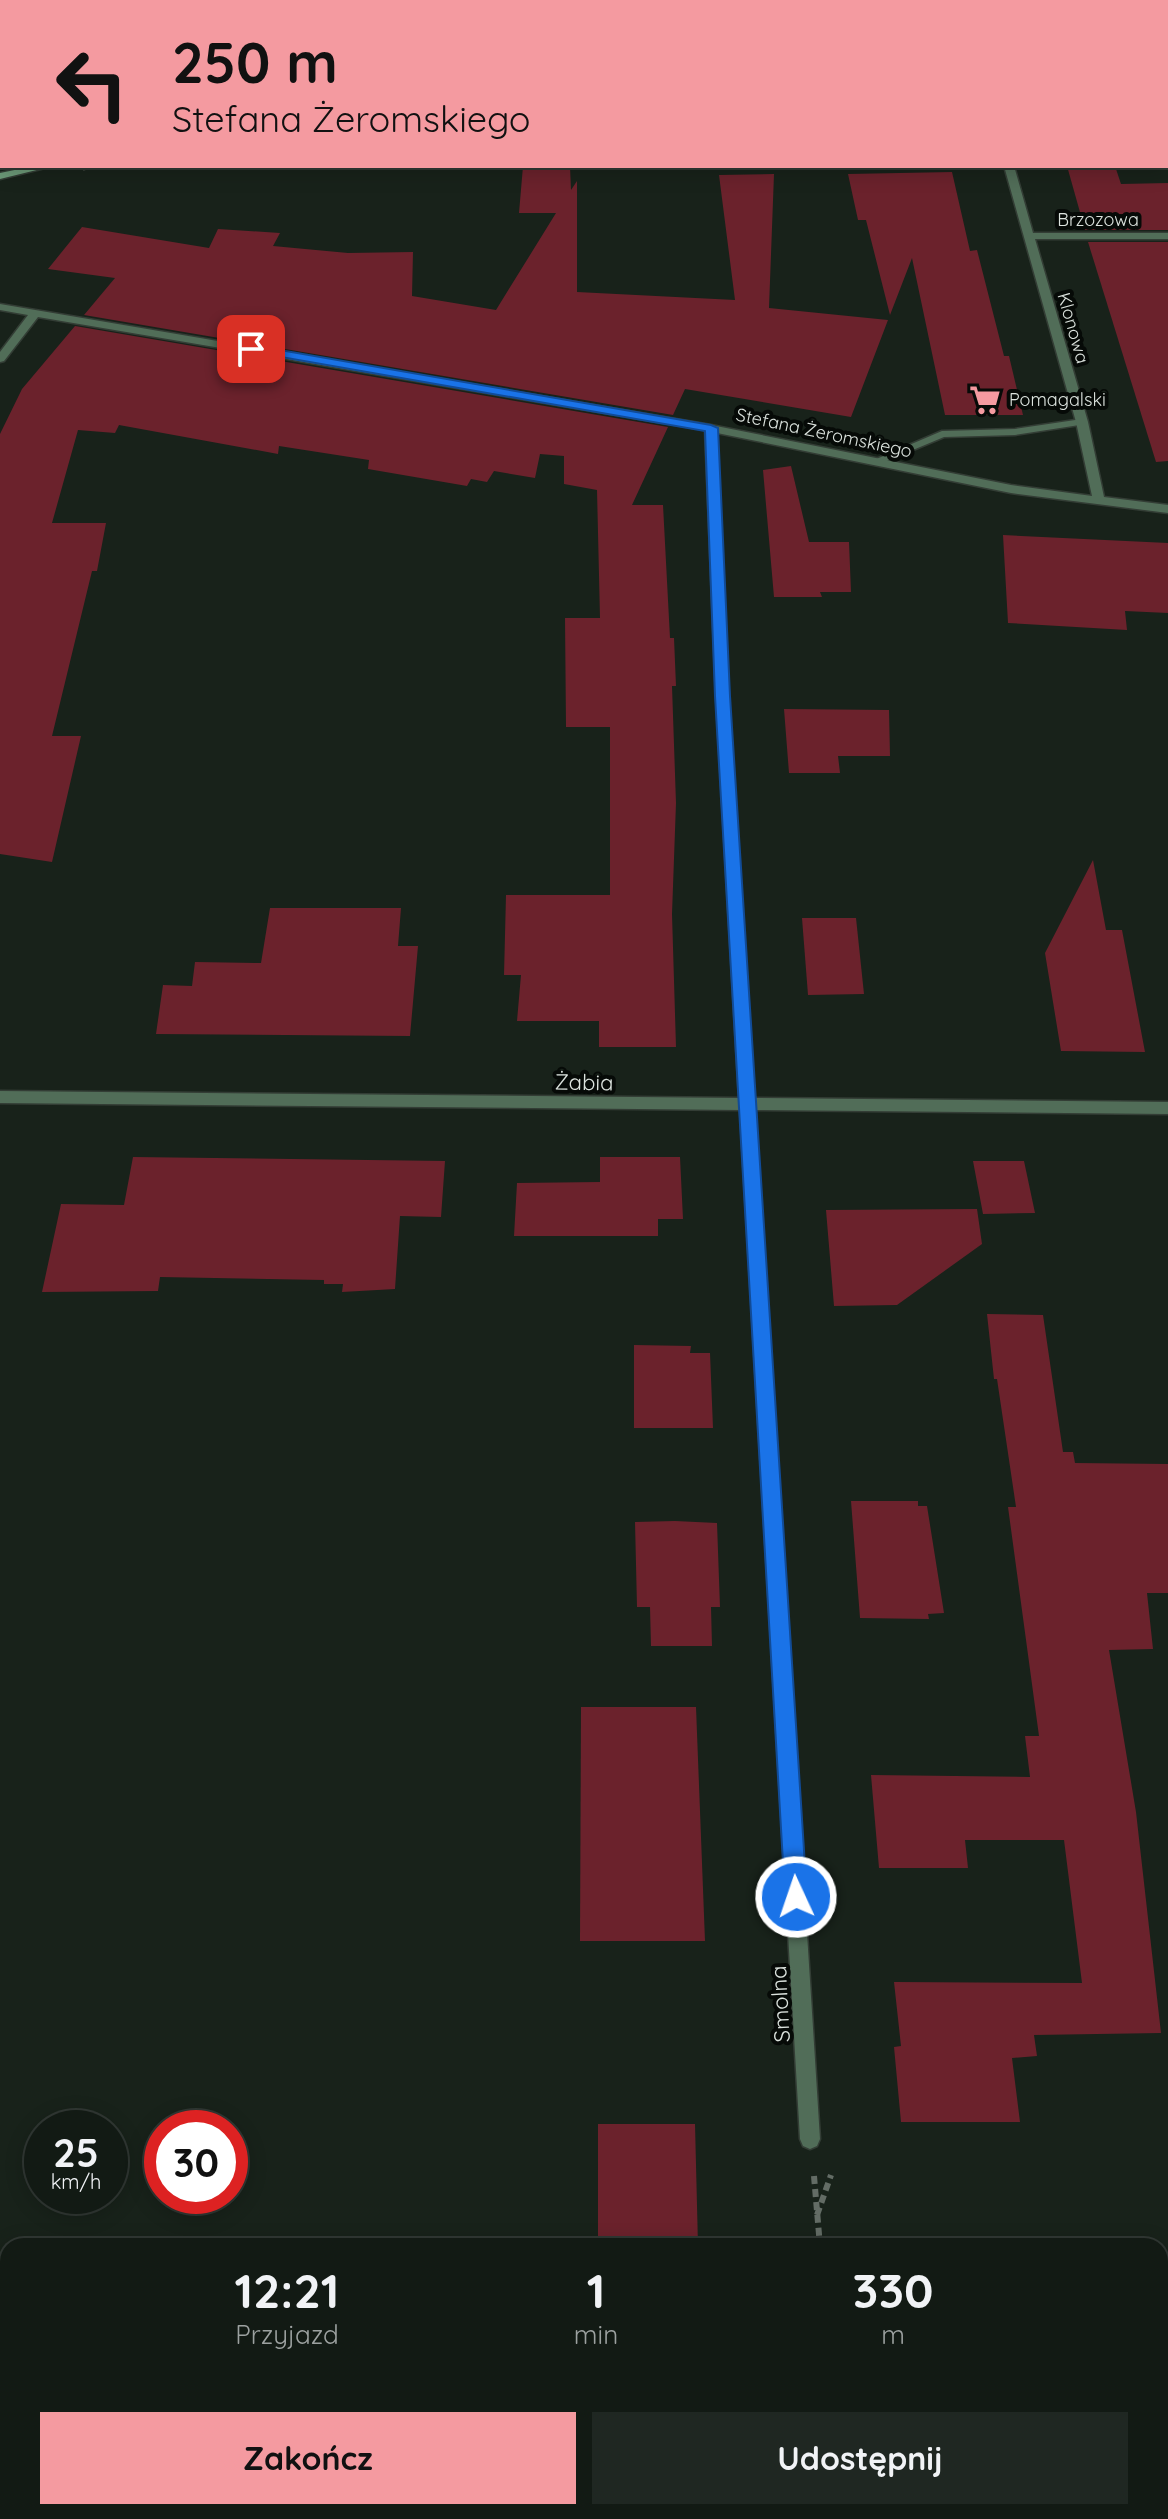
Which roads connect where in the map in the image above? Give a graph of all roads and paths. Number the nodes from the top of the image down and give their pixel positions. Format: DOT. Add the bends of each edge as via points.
graph roads {
  1 [pos="38,168"];
  2 [pos="1010,168"];
  3 [pos="0,176"];
  4 [pos="1028,236"];
  5 [pos="1168,236"];
  6 [pos="0,307"];
  7 [pos="36,312"];
  8 [pos="0,359"];
  9 [pos="1082,422"];
  10 [pos="711,428"];
  11 [pos="873,463"];
  12 [pos="1099,501"];
  13 [pos="1168,509"];
  14 [pos="0,1097"];
  15 [pos="748,1106"];
  16 [pos="1168,1108"];
  17 [pos="810,2139"];
  18 [pos="836,2161"];
  19 [pos="817,2215"];
  20 [pos="819,2238"];
  1 -- 3 [label="main road"];
  2 -- 4 [label="street, Klonowa"];
  4 -- 5 [label="street, Brzozowa"];
  4 -- 9 [label="street, Klonowa"];
  6 -- 7 [label="street, Stefana Żeromskiego"];
  7 -- 8 [label="street"];
  7 -- 10 [label="street, Stefana Żeromskiego"];
  9 -- 11 [label="street" via="1015,432 942,434"];
  9 -- 12 [label="street, Klonowa"];
  10 -- 11 [label="street, Stefana Żeromskiego"];
  10 -- 15 [label="street, Smolna"];
  11 -- 12 [label="street, Stefana Żeromskiego"];
  12 -- 13 [label="street, Stefana Żeromskiego"];
  14 -- 15 [label="street, Żabia"];
  15 -- 16 [label="street, Żabia"];
  15 -- 17 [label="street, Smolna"];
  17 -- 19 [label="path"];
  18 -- 19 [label="path"];
  19 -- 20 [label="path"];
}
